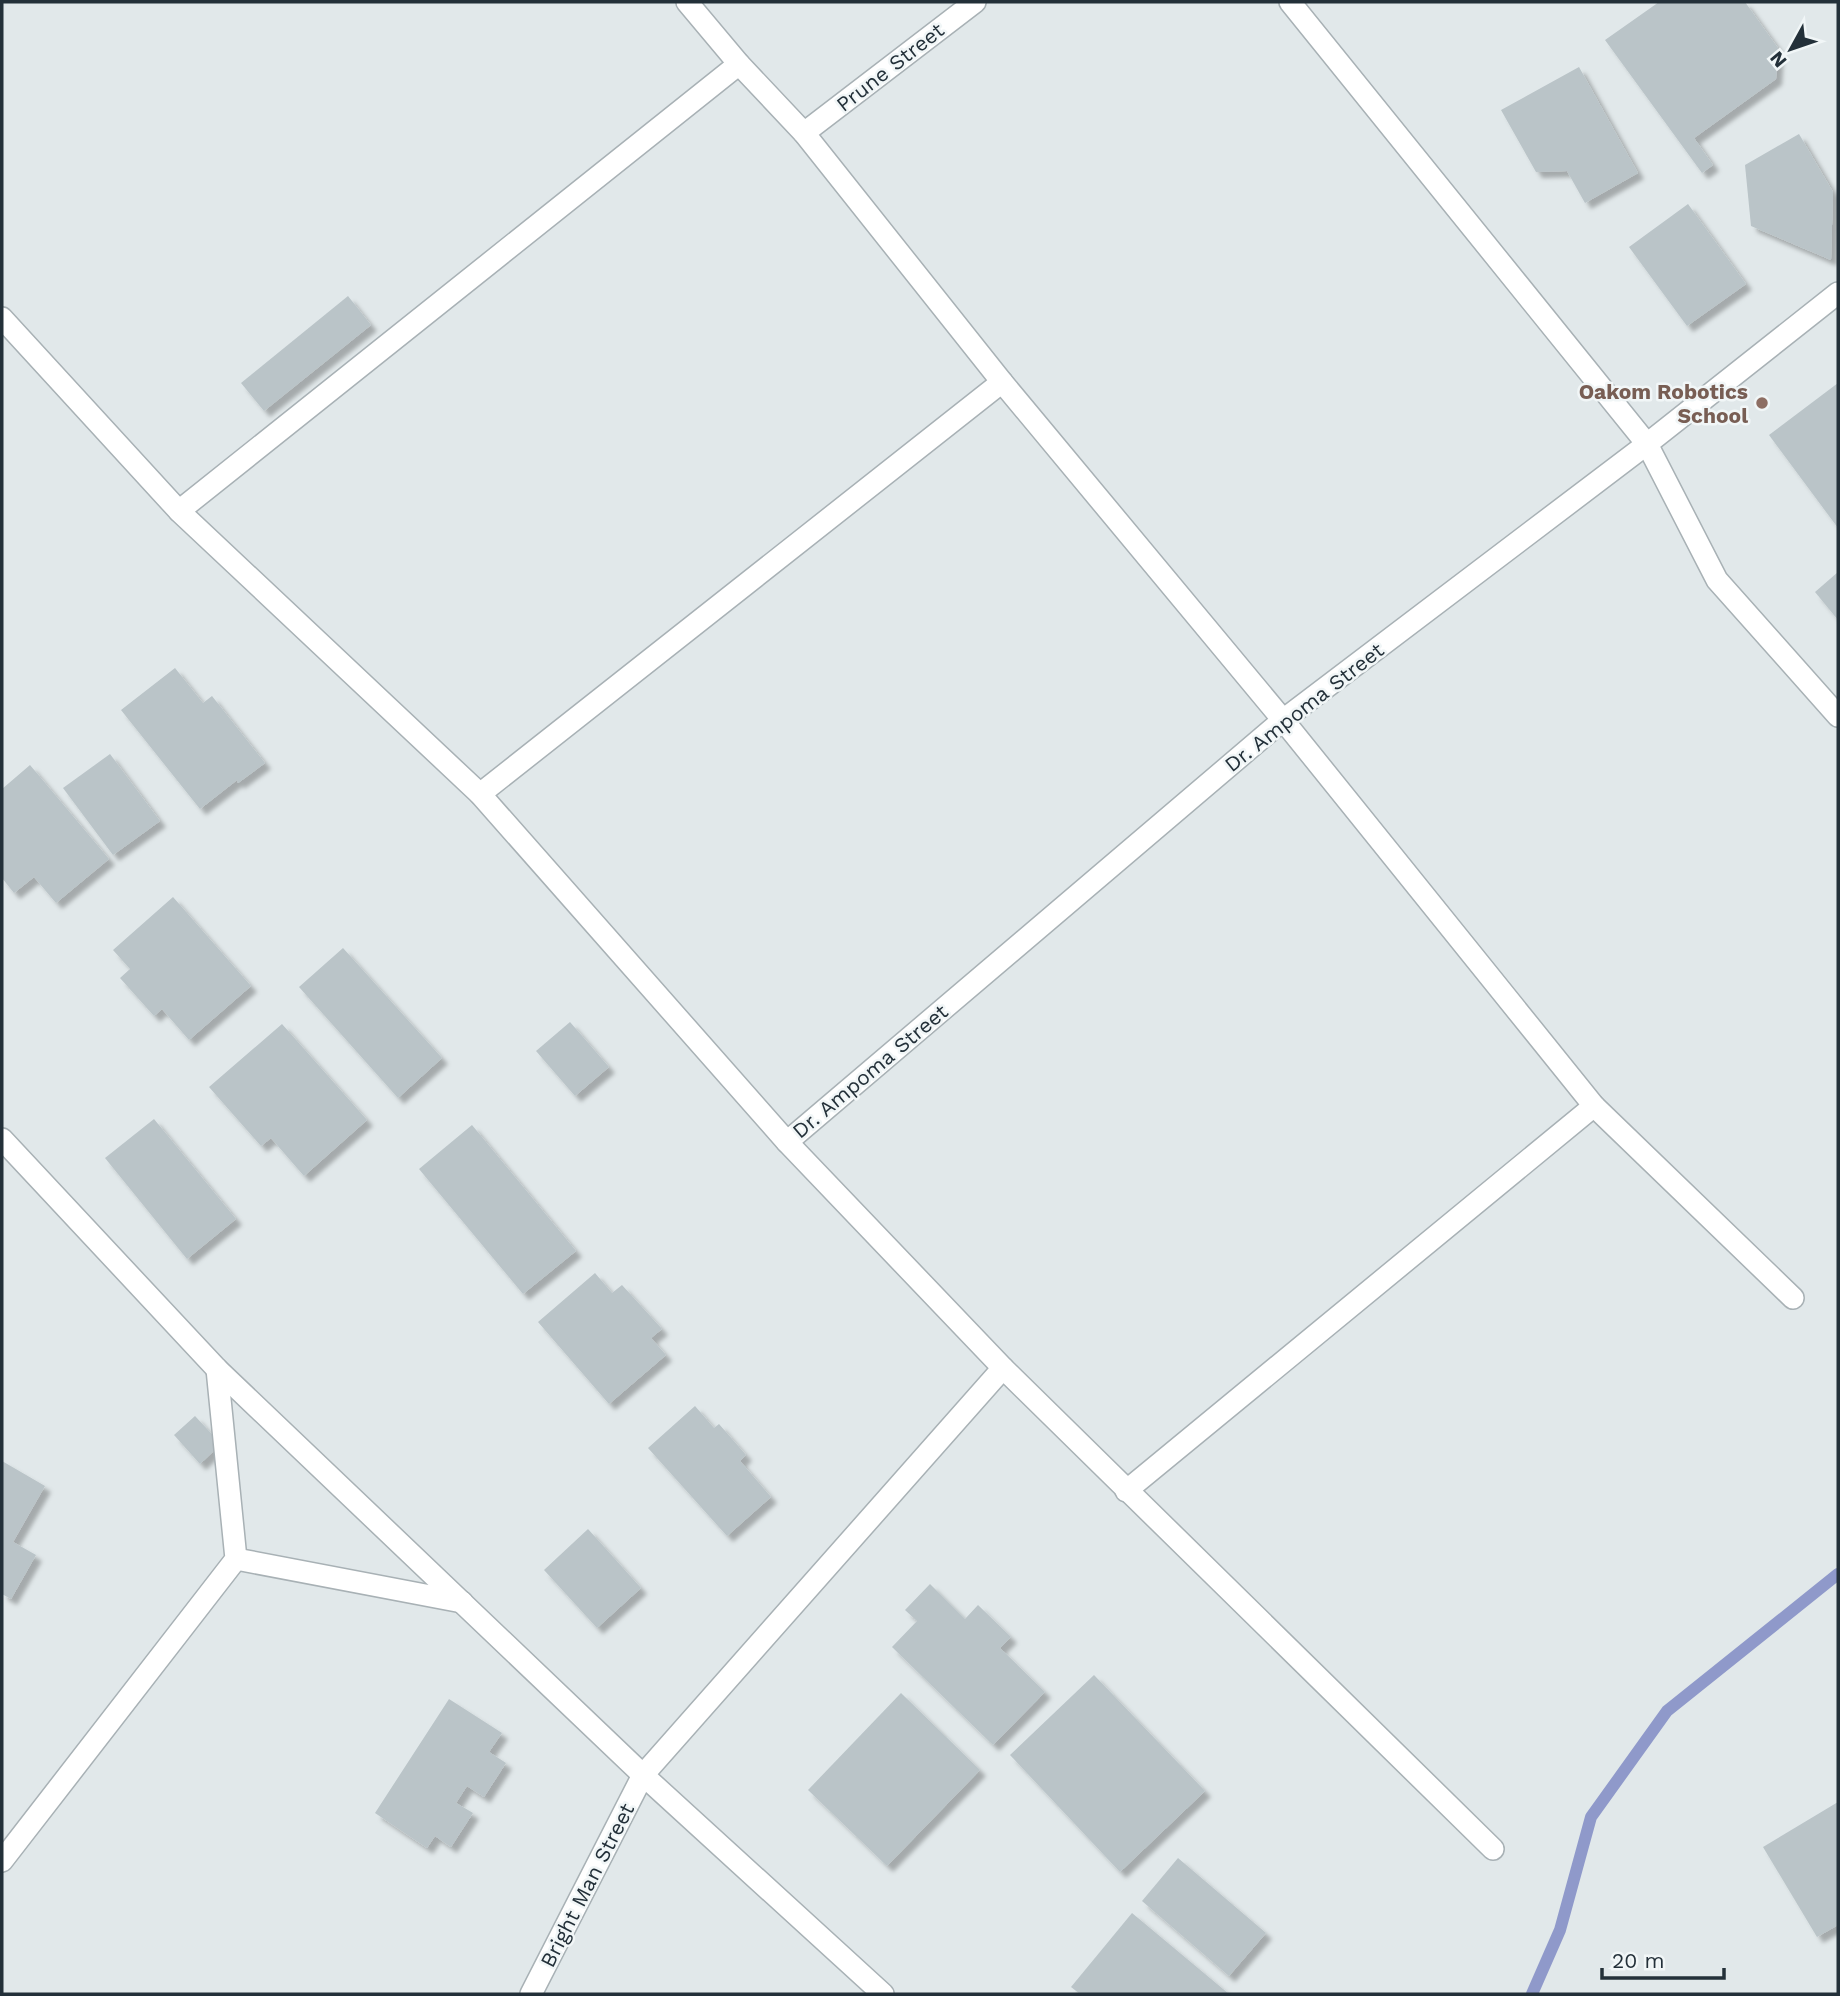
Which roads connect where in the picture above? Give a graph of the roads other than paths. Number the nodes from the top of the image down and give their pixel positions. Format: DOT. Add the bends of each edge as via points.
graph roads {
  1 [pos="687,2"];
  2 [pos="975,2"];
  3 [pos="1290,2"];
  4 [pos="739,64"];
  5 [pos="804,133"];
  6 [pos="1838,293"];
  7 [pos="2,318"];
  8 [pos="1002,382"];
  9 [pos="1647,444"];
  10 [pos="179,511"];
  11 [pos="1838,716"];
  12 [pos="1283,720"];
  13 [pos="480,794"];
  14 [pos="1594,1106"];
  15 [pos="2,1139"];
  16 [pos="787,1142"];
  17 [pos="1793,1298"];
  18 [pos="1003,1368"];
  19 [pos="217,1369"];
  20 [pos="1126,1491"];
  21 [pos="236,1559"];
  22 [pos="462,1602"];
  23 [pos="643,1775"];
  24 [pos="1493,1849"];
  25 [pos="2,1861"];
  26 [pos="531,1994"];
  27 [pos="883,1994"];
  1 -- 4 [label="street"];
  2 -- 5 [label="street, Prune Street"];
  3 -- 9 [label="street"];
  4 -- 5 [label="street"];
  4 -- 10 [label="street"];
  5 -- 8 [label="street"];
  6 -- 9 [label="street, Dr. Ampoma Street"];
  7 -- 10 [label="street"];
  8 -- 12 [label="street"];
  8 -- 13 [label="street"];
  9 -- 11 [label="street" via="1717,580"];
  9 -- 12 [label="street, Dr. Ampoma Street"];
  10 -- 13 [label="street"];
  12 -- 14 [label="street"];
  12 -- 16 [label="street, Dr. Ampoma Street"];
  13 -- 16 [label="street"];
  14 -- 17 [label="street"];
  14 -- 20 [label="street"];
  15 -- 19 [label="street"];
  16 -- 18 [label="street"];
  18 -- 20 [label="street"];
  18 -- 23 [label="street, Bright Man Street"];
  19 -- 21 [label="street"];
  19 -- 22 [label="street"];
  20 -- 24 [label="street"];
  21 -- 22 [label="street"];
  21 -- 25 [label="street"];
  22 -- 23 [label="street"];
  23 -- 26 [label="street, Bright Man Street"];
  23 -- 27 [label="street"];
}
